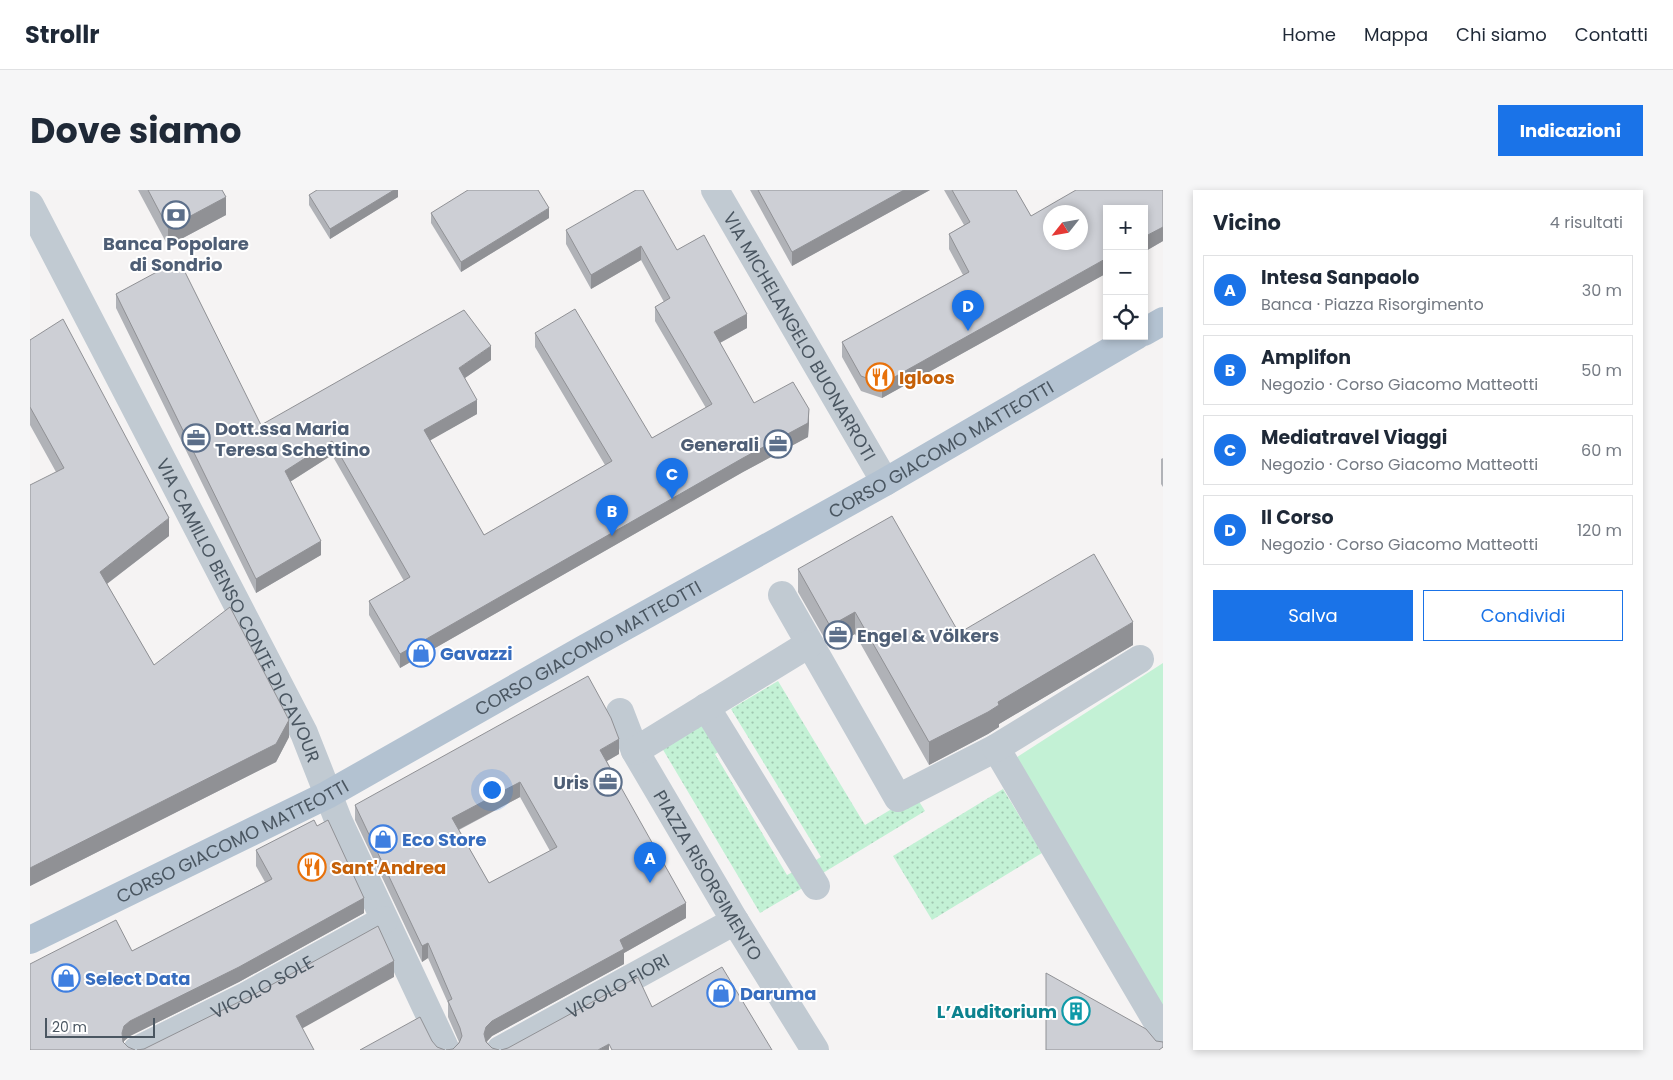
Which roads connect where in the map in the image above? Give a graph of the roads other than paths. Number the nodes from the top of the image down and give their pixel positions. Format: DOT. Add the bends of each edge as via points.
graph roads {
  1 [pos="716,190"];
  2 [pos="30,205"];
  3 [pos="1163,321"];
  4 [pos="1148,330"];
  5 [pos="1129,340"];
  6 [pos="885,482"];
  7 [pos="782,595"];
  8 [pos="809,644"];
  9 [pos="1140,659"];
  10 [pos="706,707"];
  11 [pos="620,712"];
  12 [pos="996,748"];
  13 [pos="635,751"];
  14 [pos="327,796"];
  15 [pos="816,886"];
  16 [pos="384,920"];
  17 [pos="735,921"];
  18 [pos="30,940"];
  19 [pos="1163,1032"];
  20 [pos="137,1050"];
  21 [pos="446,1050"];
  22 [pos="500,1050"];
  23 [pos="815,1050"];
  1 -- 6 [label="street, VIA MICHELANGELO BUONARROTI"];
  2 -- 14 [label="street, VIA CAMILLO BENSO CONTE DI CAVOUR" via="304,733"];
  3 -- 4 [label="main road"];
  5 -- 6 [label="main road, CORSO GIACOMO MATTEOTTI"];
  6 -- 14 [label="main road, CORSO GIACOMO MATTEOTTI"];
  7 -- 8 [label="street"];
  8 -- 10 [label="street"];
  8 -- 12 [label="street" via="898,798"];
  9 -- 12 [label="street"];
  10 -- 13 [label="street"];
  10 -- 15 [label="street"];
  11 -- 13 [label="street, PIAZZA RISORGIMENTO"];
  12 -- 19 [label="street"];
  13 -- 17 [label="street, PIAZZA RISORGIMENTO"];
  14 -- 16 [label="street, VIA CAMILLO BENSO CONTE DI CAVOUR"];
  14 -- 18 [label="main road, CORSO GIACOMO MATTEOTTI"];
  16 -- 20 [label="street, VICOLO SOLE" via="246,996"];
  16 -- 21 [label="street, VIA CAMILLO BENSO CONTE DI CAVOUR"];
  17 -- 22 [label="street, VICOLO FIORI"];
  17 -- 23 [label="street, PIAZZA RISORGIMENTO"];
}
